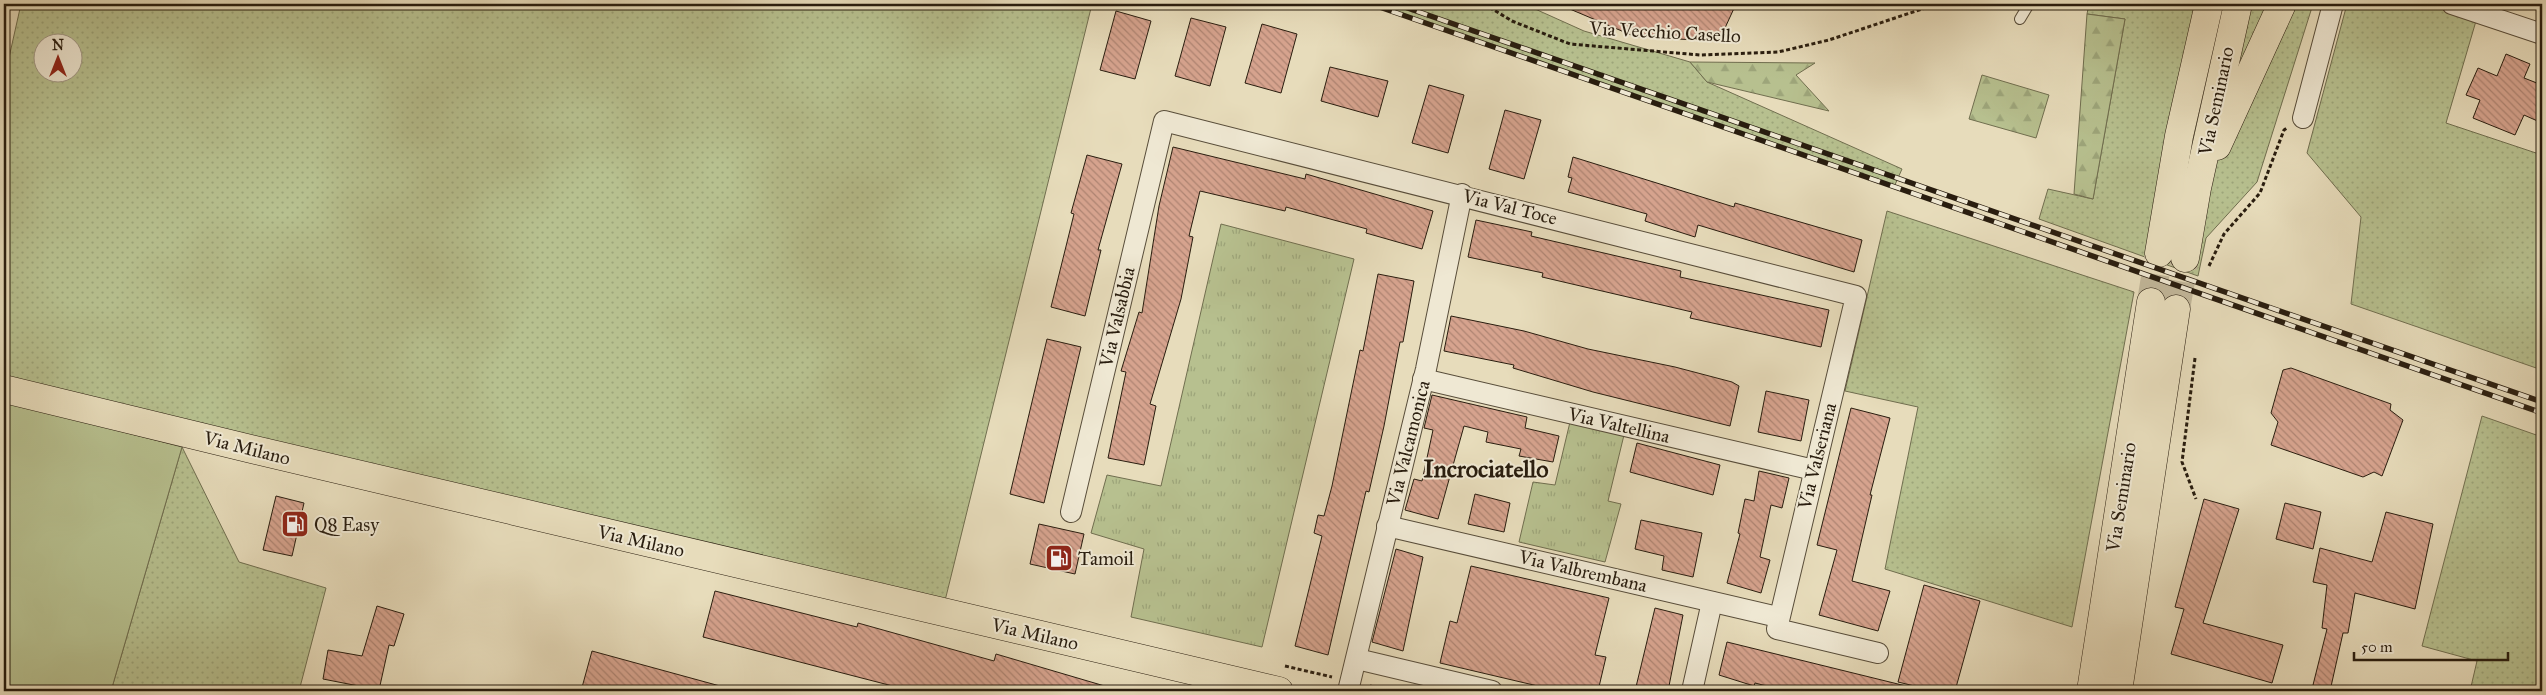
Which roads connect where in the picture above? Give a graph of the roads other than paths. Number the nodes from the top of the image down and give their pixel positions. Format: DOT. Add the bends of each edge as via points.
graph roads {
  1 [pos="2029,4"];
  2 [pos="2192,4"];
  3 [pos="2209,4"];
  4 [pos="2238,4"];
  5 [pos="2282,4"];
  6 [pos="2333,4"];
  7 [pos="2452,4"];
  8 [pos="2020,19"];
  9 [pos="2542,34"];
  10 [pos="2303,118"];
  11 [pos="1164,121"];
  12 [pos="2179,136"];
  13 [pos="2198,188"];
  14 [pos="1462,194"];
  15 [pos="1856,296"];
  16 [pos="1423,379"];
  17 [pos="4,388"];
  18 [pos="1814,470"];
  19 [pos="1071,512"];
  20 [pos="1387,526"];
  21 [pos="1712,602"];
  22 [pos="1778,617"];
  23 [pos="1878,653"];
  24 [pos="1357,659"];
  25 [pos="1279,691"];
  26 [pos="1348,691"];
  27 [pos="1492,691"];
  28 [pos="1692,691"];
  29 [pos="2091,691"];
  30 [pos="2118,691"];
  1 -- 8 [label="lane"];
  2 -- 12 [label="main road"];
  3 -- 12 [label="main road, Via Seminario"];
  4 -- 13 [label="main road, Via Seminario"];
  5 -- 13 [label="main road"];
  6 -- 10 [label="street"];
  7 -- 9 [label="street"];
  11 -- 14 [label="street, Via Val Toce"];
  11 -- 19 [label="street, Via Valsabbia"];
  12 -- 13 [label="main road, Via Seminario" via="2184,261"];
  14 -- 15 [label="street, Via Val Toce"];
  14 -- 16 [label="street, Via Valcamonica"];
  15 -- 18 [label="street, Via Valseriana"];
  16 -- 18 [label="street, Via Valtellina"];
  16 -- 20 [label="street, Via Valcamonica"];
  17 -- 25 [label="main road, Via Milano" via="251,450"];
  18 -- 22 [label="street, Via Valseriana"];
  20 -- 21 [label="street, Via Valbrembana"];
  20 -- 24 [label="street, Via Valcamonica"];
  21 -- 22 [label="street, Via Valbrembana"];
  21 -- 28 [label="street"];
  22 -- 23 [label="street" via="1777,629"];
  24 -- 26 [label="street, Via Valcamonica"];
  24 -- 27 [label="street"];
  29 -- 30 [label="main road, Via Seminario" via="2163,305"];
}
